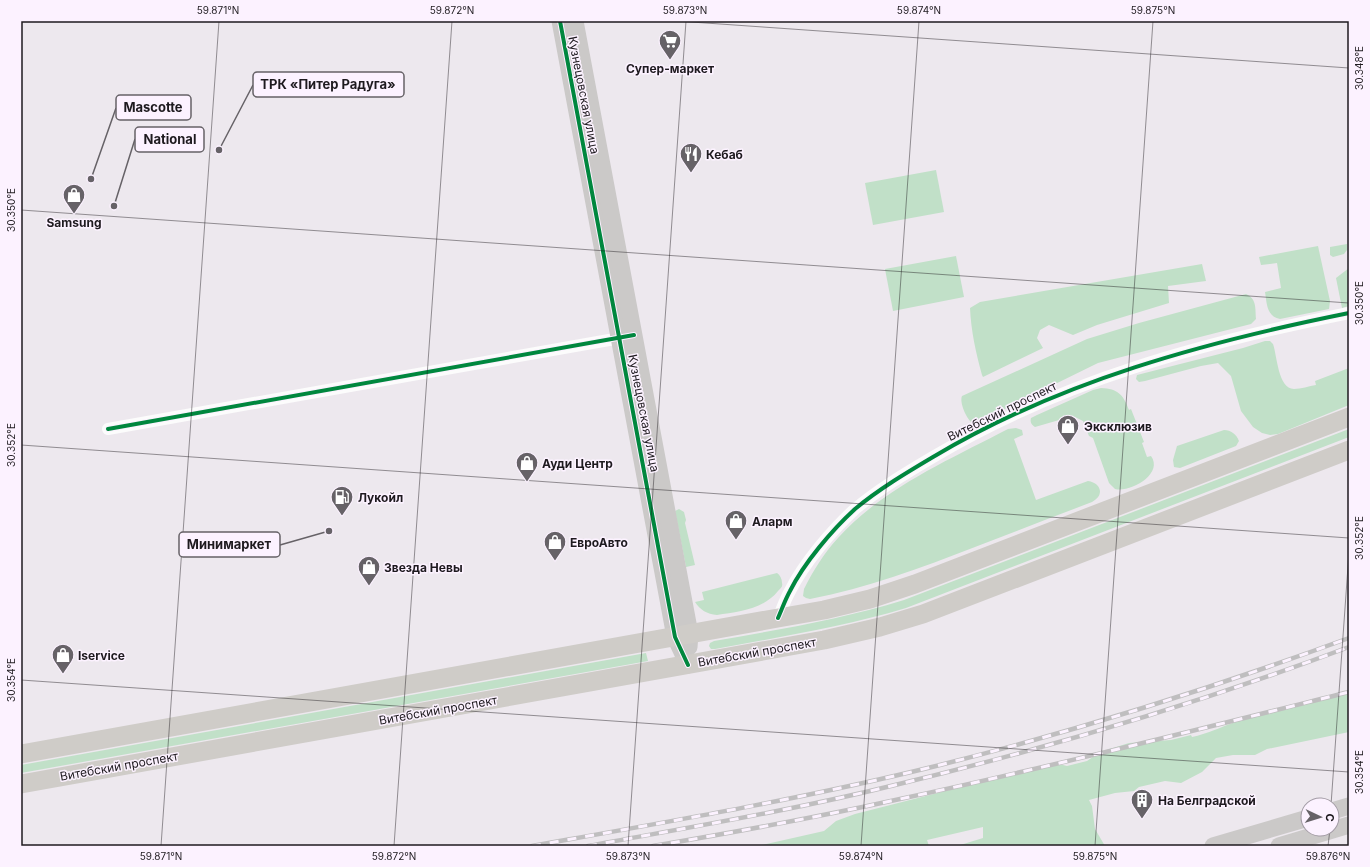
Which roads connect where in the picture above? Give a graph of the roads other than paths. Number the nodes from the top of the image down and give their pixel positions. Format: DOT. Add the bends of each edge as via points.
graph roads {
  1 [pos="560,21"];
  2 [pos="575,21"];
  3 [pos="1349,313"];
  4 [pos="627,337"];
  5 [pos="1349,417"];
  6 [pos="108,429"];
  7 [pos="1349,450"];
  8 [pos="778,618"];
  9 [pos="682,635"];
  10 [pos="688,665"];
  11 [pos="21,754"];
  12 [pos="21,784"];
  13 [pos="1300,820"];
  14 [pos="1349,825"];
  15 [pos="1213,846"];
  16 [pos="1279,846"];
  1 -- 4 [label="street, Кузнецовская улица"];
  2 -- 4 [label="street, Кузнецовская улица"];
  3 -- 8 [label="street, Витебский проспект" via="1243,336 1115,373 1063,392 962,440 894,480 855,510 825,540 800,574"];
  4 -- 6 [label="street"];
  4 -- 9 [label="street, Кузнецовская улица"];
  5 -- 8 [label="main road" via="914,584 824,610"];
  7 -- 10 [label="main road, Витебский проспект" via="923,614 824,640"];
  8 -- 9 [label="main road"];
  9 -- 10 [label="street, Кузнецовская улица"];
  9 -- 11 [label="main road"];
  10 -- 12 [label="main road, Витебский проспект"];
  13 -- 15 [label="street"];
  14 -- 16 [label="street"];
}
